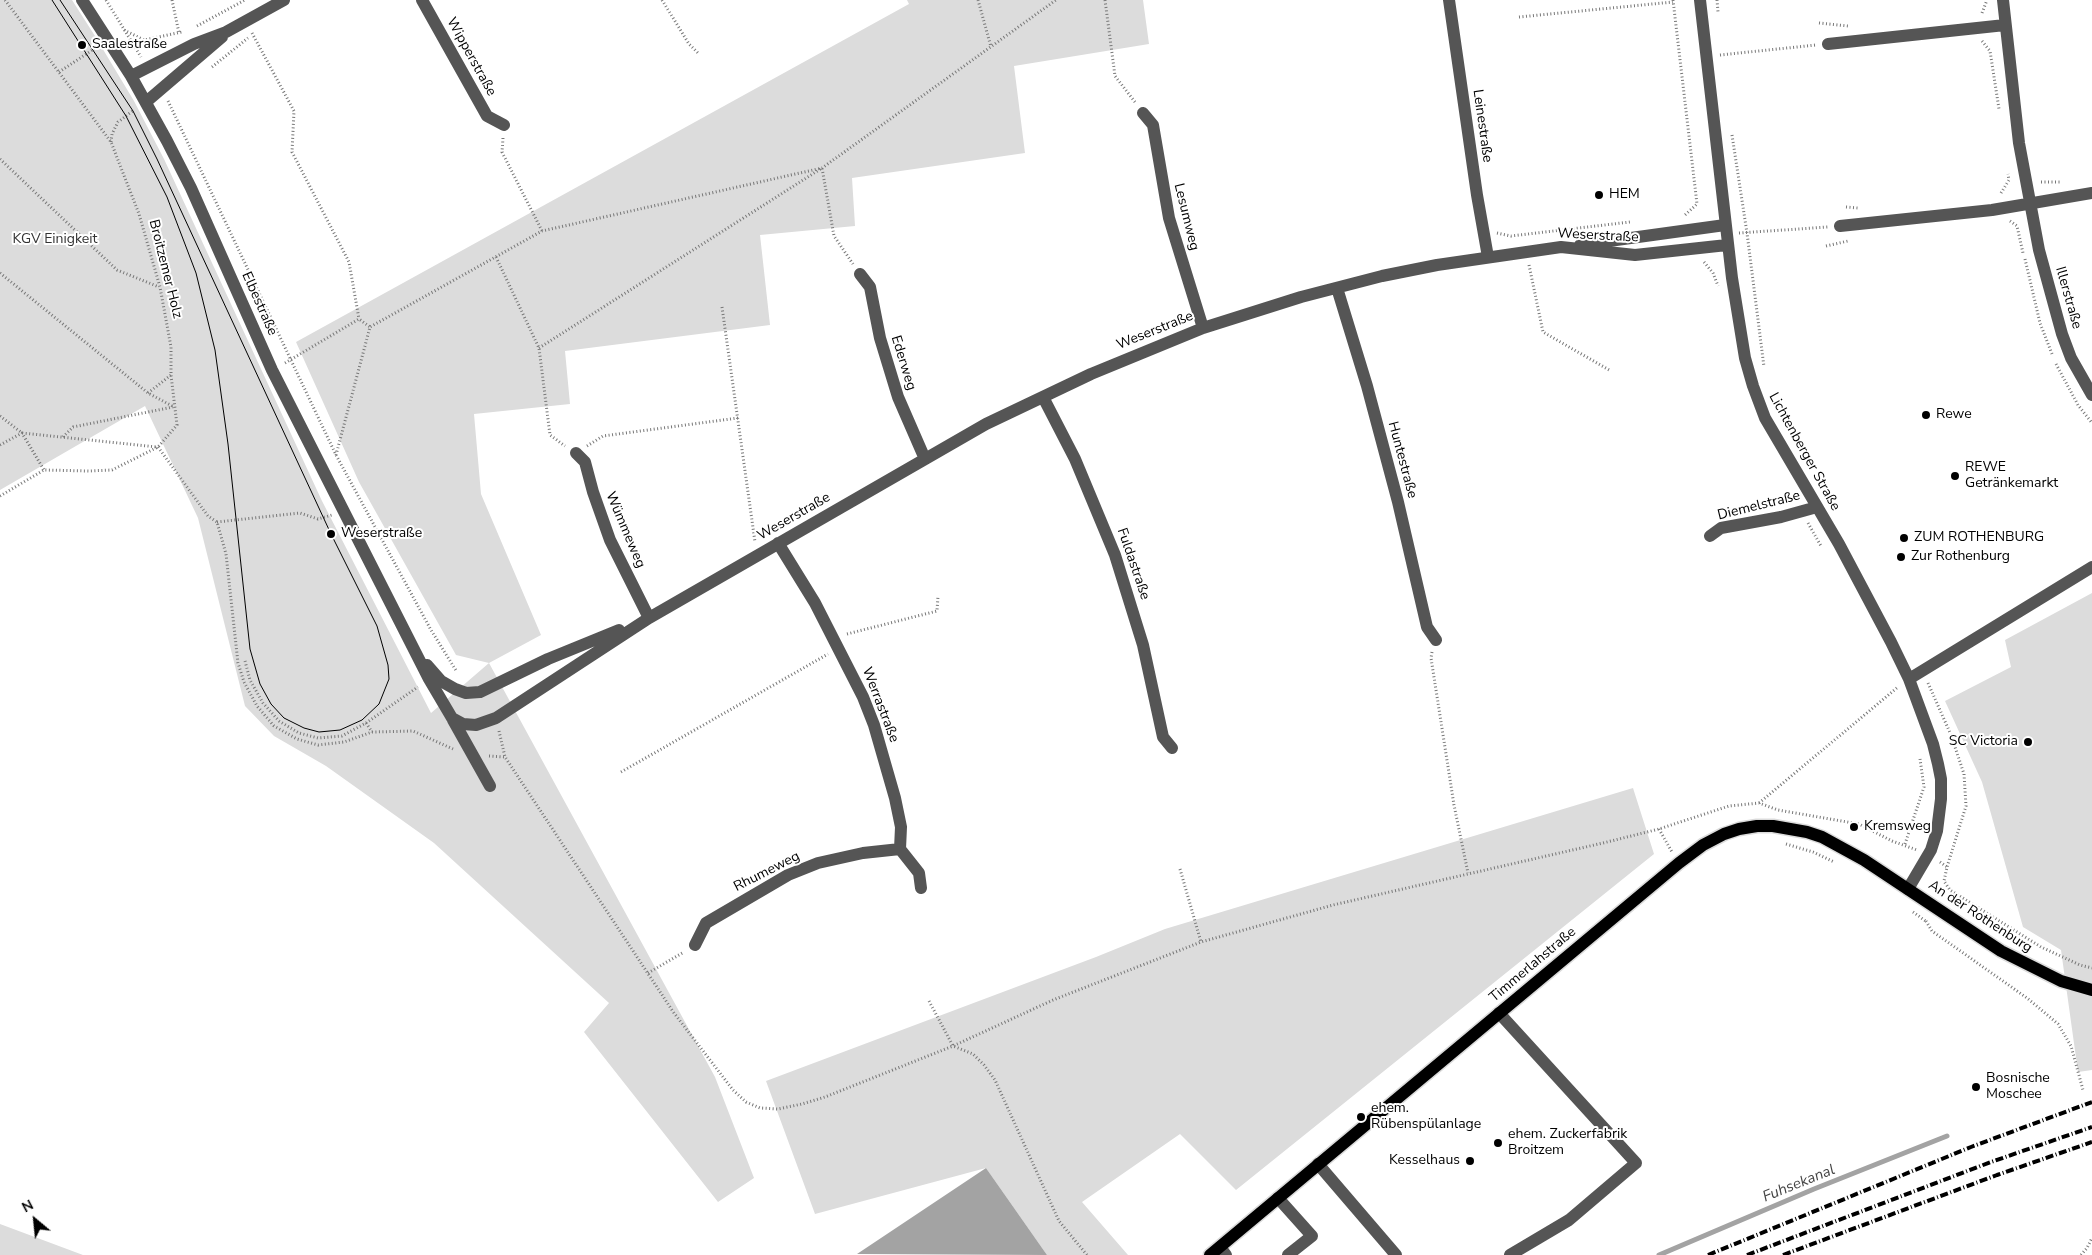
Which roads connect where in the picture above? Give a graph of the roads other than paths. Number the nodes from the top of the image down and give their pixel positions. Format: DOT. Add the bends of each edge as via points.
graph roads {
  1 [pos="82,0"];
  2 [pos="284,0"];
  3 [pos="422,0"];
  4 [pos="1449,0"];
  5 [pos="1700,0"];
  6 [pos="2003,0"];
  7 [pos="2005,25"];
  8 [pos="226,32"];
  9 [pos="1828,44"];
  10 [pos="131,76"];
  11 [pos="146,102"];
  12 [pos="1143,113"];
  13 [pos="504,125"];
  14 [pos="2092,193"];
  15 [pos="2031,204"];
  16 [pos="1840,226"];
  17 [pos="1726,235"];
  18 [pos="1561,248"];
  19 [pos="1488,257"];
  20 [pos="860,274"];
  21 [pos="1337,288"];
  22 [pos="1203,328"];
  23 [pos="2092,395"];
  24 [pos="1043,397"];
  25 [pos="576,454"];
  26 [pos="925,459"];
  27 [pos="1817,507"];
  28 [pos="1710,536"];
  29 [pos="778,543"];
  30 [pos="2092,567"];
  31 [pos="649,618"];
  32 [pos="401,624"];
  33 [pos="1436,640"];
  34 [pos="1909,679"];
  35 [pos="452,718"];
  36 [pos="1172,748"];
  37 [pos="490,786"];
  38 [pos="900,849"];
  39 [pos="921,888"];
  40 [pos="1908,889"];
  41 [pos="695,945"];
  42 [pos="2092,990"];
  43 [pos="1499,1013"];
  44 [pos="1318,1164"];
  45 [pos="1278,1198"];
  46 [pos="1219,1252"];
  47 [pos="1288,1255"];
  48 [pos="1396,1255"];
  49 [pos="1510,1255"];
  1 -- 10 [label="street, Elbestraße"];
  2 -- 8 [label="street"];
  3 -- 13 [label="street, Wipperstraße" via="487,116"];
  4 -- 19 [label="street, Leinestraße"];
  5 -- 17 [label="street, Lichtenberger Straße" via="1713,55"];
  6 -- 7 [label="street, Illerstraße"];
  7 -- 9 [label="street"];
  7 -- 15 [label="street, Illerstraße" via="2019,144"];
  8 -- 10 [label="street" via="194,44"];
  8 -- 11 [label="street"];
  10 -- 11 [label="street, Elbestraße"];
  11 -- 32 [label="street, Elbestraße" via="191,188 272,370"];
  12 -- 22 [label="street, Lesumweg" via="1153,125 1169,218"];
  14 -- 15 [label="street"];
  15 -- 16 [label="street"];
  15 -- 23 [label="street, Illerstraße" via="2048,287 2062,334 2071,358"];
  17 -- 18 [label="street, Weserstraße"];
  17 -- 18 [label="street, Weserstraße" via="1634,255"];
  17 -- 27 [label="street, Lichtenberger Straße" via="1738,322 1753,386 1770,426"];
  18 -- 19 [label="street, Weserstraße"];
  19 -- 21 [label="street, Weserstraße" via="1411,270"];
  20 -- 26 [label="street, Ederweg" via="870,287 880,338 898,397"];
  21 -- 22 [label="street, Weserstraße"];
  21 -- 33 [label="street, Huntestraße" via="1396,493 1427,627"];
  22 -- 24 [label="street, Weserstraße" via="1131,356"];
  24 -- 26 [label="street, Weserstraße" via="986,424"];
  24 -- 36 [label="street, Fuldastraße" via="1075,459 1115,555 1143,645 1163,737"];
  25 -- 31 [label="street, Wümmeweg" via="585,462 610,540"];
  26 -- 29 [label="street, Weserstraße"];
  27 -- 28 [label="street, Diemelstraße" via="1721,528"];
  27 -- 34 [label="street, Lichtenberger Straße" via="1865,590"];
  29 -- 31 [label="street, Weserstraße"];
  29 -- 38 [label="street, Werrastraße" via="815,603 863,697 895,798 901,827"];
  30 -- 34 [label="street"];
  31 -- 32 [label="street, Weserstraße" via="548,659 480,692 466,693 441,681"];
  31 -- 35 [label="street, Weserstraße" via="496,718 476,725 463,724"];
  32 -- 35 [label="street"];
  34 -- 40 [label="street, Lichtenberger Straße" via="1933,744 1941,779 1941,799 1931,850"];
  35 -- 37 [label="street"];
  38 -- 39 [label="street" via="918,873"];
  38 -- 41 [label="street, Rhumeweg" via="818,863 788,875 706,924"];
  40 -- 42 [label="main road, An der Rothenburg" via="2001,951 2061,981"];
  40 -- 43 [label="main road, Timmerlahstraße" via="1864,860 1807,832 1756,826 1724,834 1679,863"];
  43 -- 44 [label="main road, Timmerlahstraße"];
  43 -- 49 [label="street" via="1636,1163 1569,1220"];
  44 -- 45 [label="main road, Timmerlahstraße"];
  44 -- 48 [label="street"];
  45 -- 46 [label="main road, Timmerlahstraße"];
  45 -- 47 [label="street" via="1312,1236"];
}
